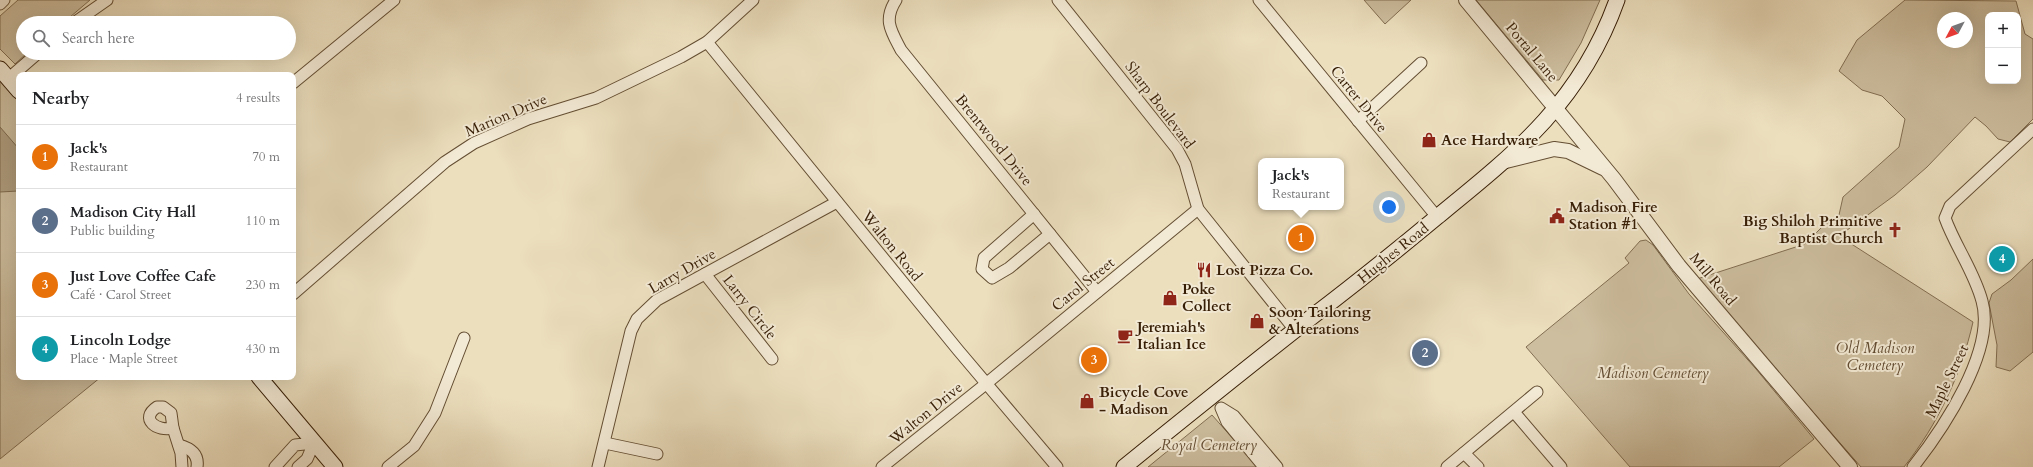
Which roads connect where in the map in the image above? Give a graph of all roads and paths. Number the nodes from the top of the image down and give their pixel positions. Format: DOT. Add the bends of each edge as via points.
graph roads {
  1 [pos="4,0"];
  2 [pos="107,0"];
  3 [pos="394,0"];
  4 [pos="754,0"];
  5 [pos="896,0"];
  6 [pos="1058,0"];
  7 [pos="1259,0"];
  8 [pos="1466,0"];
  9 [pos="1617,0"];
  10 [pos="0,4"];
  11 [pos="84,16"];
  12 [pos="707,42"];
  13 [pos="27,60"];
  14 [pos="1421,63"];
  15 [pos="4,74"];
  16 [pos="296,81"];
  17 [pos="16,88"];
  18 [pos="1556,108"];
  19 [pos="1358,121"];
  20 [pos="2033,129"];
  21 [pos="1506,160"];
  22 [pos="1606,170"];
  23 [pos="836,202"];
  24 [pos="1198,209"];
  25 [pos="1034,214"];
  26 [pos="1437,217"];
  27 [pos="1050,234"];
  28 [pos="705,274"];
  29 [pos="296,291"];
  30 [pos="1097,292"];
  31 [pos="1295,330"];
  32 [pos="464,338"];
  33 [pos="772,359"];
  34 [pos="262,380"];
  35 [pos="987,383"];
  36 [pos="1537,392"];
  37 [pos="1210,396"];
  38 [pos="1221,408"];
  39 [pos="1514,412"];
  40 [pos="173,428"];
  41 [pos="314,442"];
  42 [pos="606,443"];
  43 [pos="179,445"];
  44 [pos="1464,453"];
  45 [pos="657,454"];
  46 [pos="182,467"];
  47 [pos="197,467"];
  48 [pos="275,467"];
  49 [pos="298,467"];
  50 [pos="335,467"];
  51 [pos="388,467"];
  52 [pos="598,467"];
  53 [pos="882,467"];
  54 [pos="1057,467"];
  55 [pos="1124,467"];
  56 [pos="1264,467"];
  57 [pos="1278,467"];
  58 [pos="1447,467"];
  59 [pos="1478,467"];
  60 [pos="1561,467"];
  61 [pos="1850,467"];
  62 [pos="1913,467"];
  1 -- 10 [label="street"];
  2 -- 11 [label="street"];
  3 -- 16 [label="street"];
  4 -- 12 [label="street, Marion Drive"];
  5 -- 25 [label="street, Brentwood Drive" via="890,9 889,28 901,50"];
  6 -- 24 [label="street, Sharp Boulevard" via="1177,149 1185,164"];
  7 -- 19 [label="street, Carter Drive"];
  8 -- 18 [label="street, Portal Lane"];
  9 -- 18 [label="main road, Hughes Road" via="1584,69"];
  12 -- 23 [label="street, Walton Road"];
  12 -- 29 [label="street, Marion Drive" via="596,98 528,119 474,143 445,162"];
  13 -- 15 [label="street"];
  14 -- 19 [label="street"];
  15 -- 17 [label="main road"];
  18 -- 21 [label="main road, Hughes Road"];
  18 -- 22 [label="street, Mill Road"];
  19 -- 26 [label="street, Carter Drive"];
  20 -- 62 [label="street, Maple Street" via="1950,206 1945,218 1978,287 1986,319 1982,343 1975,362 1939,433"];
  21 -- 22 [label="street" via="1554,149 1568,151"];
  21 -- 26 [label="main road, Hughes Road"];
  22 -- 61 [label="street, Mill Road" via="1679,266"];
  23 -- 28 [label="street, Larry Drive"];
  23 -- 35 [label="street, Walton Road"];
  24 -- 30 [label="street, Carol Street"];
  24 -- 31 [label="street, Sharp Boulevard"];
  25 -- 27 [label="street, Brentwood Drive"];
  25 -- 27 [label="street" via="984,258 982,269 992,278 1009,268"];
  26 -- 31 [label="main road, Hughes Road"];
  27 -- 30 [label="street, Brentwood Drive"];
  28 -- 33 [label="street, Larry Circle"];
  28 -- 42 [label="street, Larry Drive" via="657,300 637,319"];
  30 -- 35 [label="street, Carol Street"];
  31 -- 37 [label="main road, Hughes Road"];
  32 -- 51 [label="street" via="435,414 414,446"];
  34 -- 41 [label="main road"];
  35 -- 53 [label="street, Walton Drive"];
  35 -- 54 [label="street, Walton Road"];
  36 -- 39 [label="street"];
  37 -- 38 [label="street"];
  37 -- 55 [label="main road, Hughes Road"];
  38 -- 56 [label="street" via="1227,422"];
  38 -- 57 [label="street" via="1234,416"];
  39 -- 44 [label="street"];
  39 -- 60 [label="street"];
  40 -- 43 [label="street"];
  41 -- 48 [label="street" via="295,445"];
  41 -- 49 [label="street" via="307,459"];
  41 -- 50 [label="main road"];
  42 -- 45 [label="street"];
  42 -- 52 [label="street, Larry Drive"];
  43 -- 46 [label="street"];
  43 -- 47 [label="street" via="192,450 198,462"];
  44 -- 58 [label="street"];
  44 -- 59 [label="street"];
}
